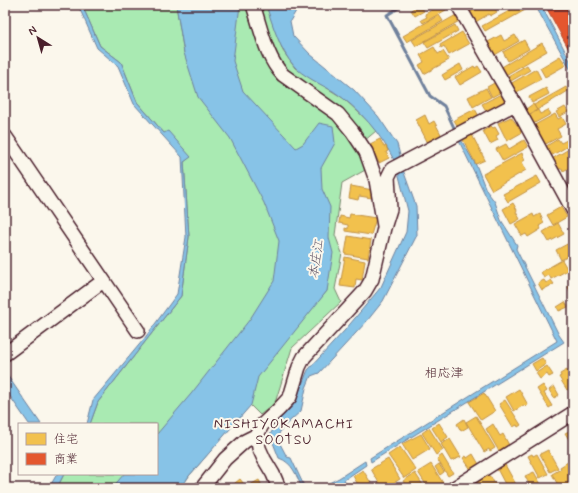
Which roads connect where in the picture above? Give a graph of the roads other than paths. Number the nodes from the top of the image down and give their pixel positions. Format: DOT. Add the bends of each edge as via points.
graph roads {
  1 [pos="253,5"];
  2 [pos="458,5"];
  3 [pos="515,104"];
  4 [pos="5,136"];
  5 [pos="573,210"];
  6 [pos="384,228"];
  7 [pos="103,281"];
  8 [pos="138,331"];
  9 [pos="5,354"];
  10 [pos="573,413"];
  11 [pos="257,435"];
  12 [pos="202,488"];
  13 [pos="279,488"];
  14 [pos="454,488"];
  1 -- 6 [label="street" via="271,58 277,68 338,114 366,152 376,180"];
  2 -- 3 [label="street"];
  3 -- 5 [label="street"];
  3 -- 6 [label="street" via="392,169 388,177 390,209"];
  4 -- 7 [label="street"];
  6 -- 11 [label="street" via="372,278 365,291 304,357 290,397 262,425"];
  7 -- 8 [label="street"];
  7 -- 9 [label="street"];
  10 -- 14 [label="street"];
  11 -- 12 [label="street" via="245,441 226,459"];
  11 -- 13 [label="street" via="259,448"];
}
